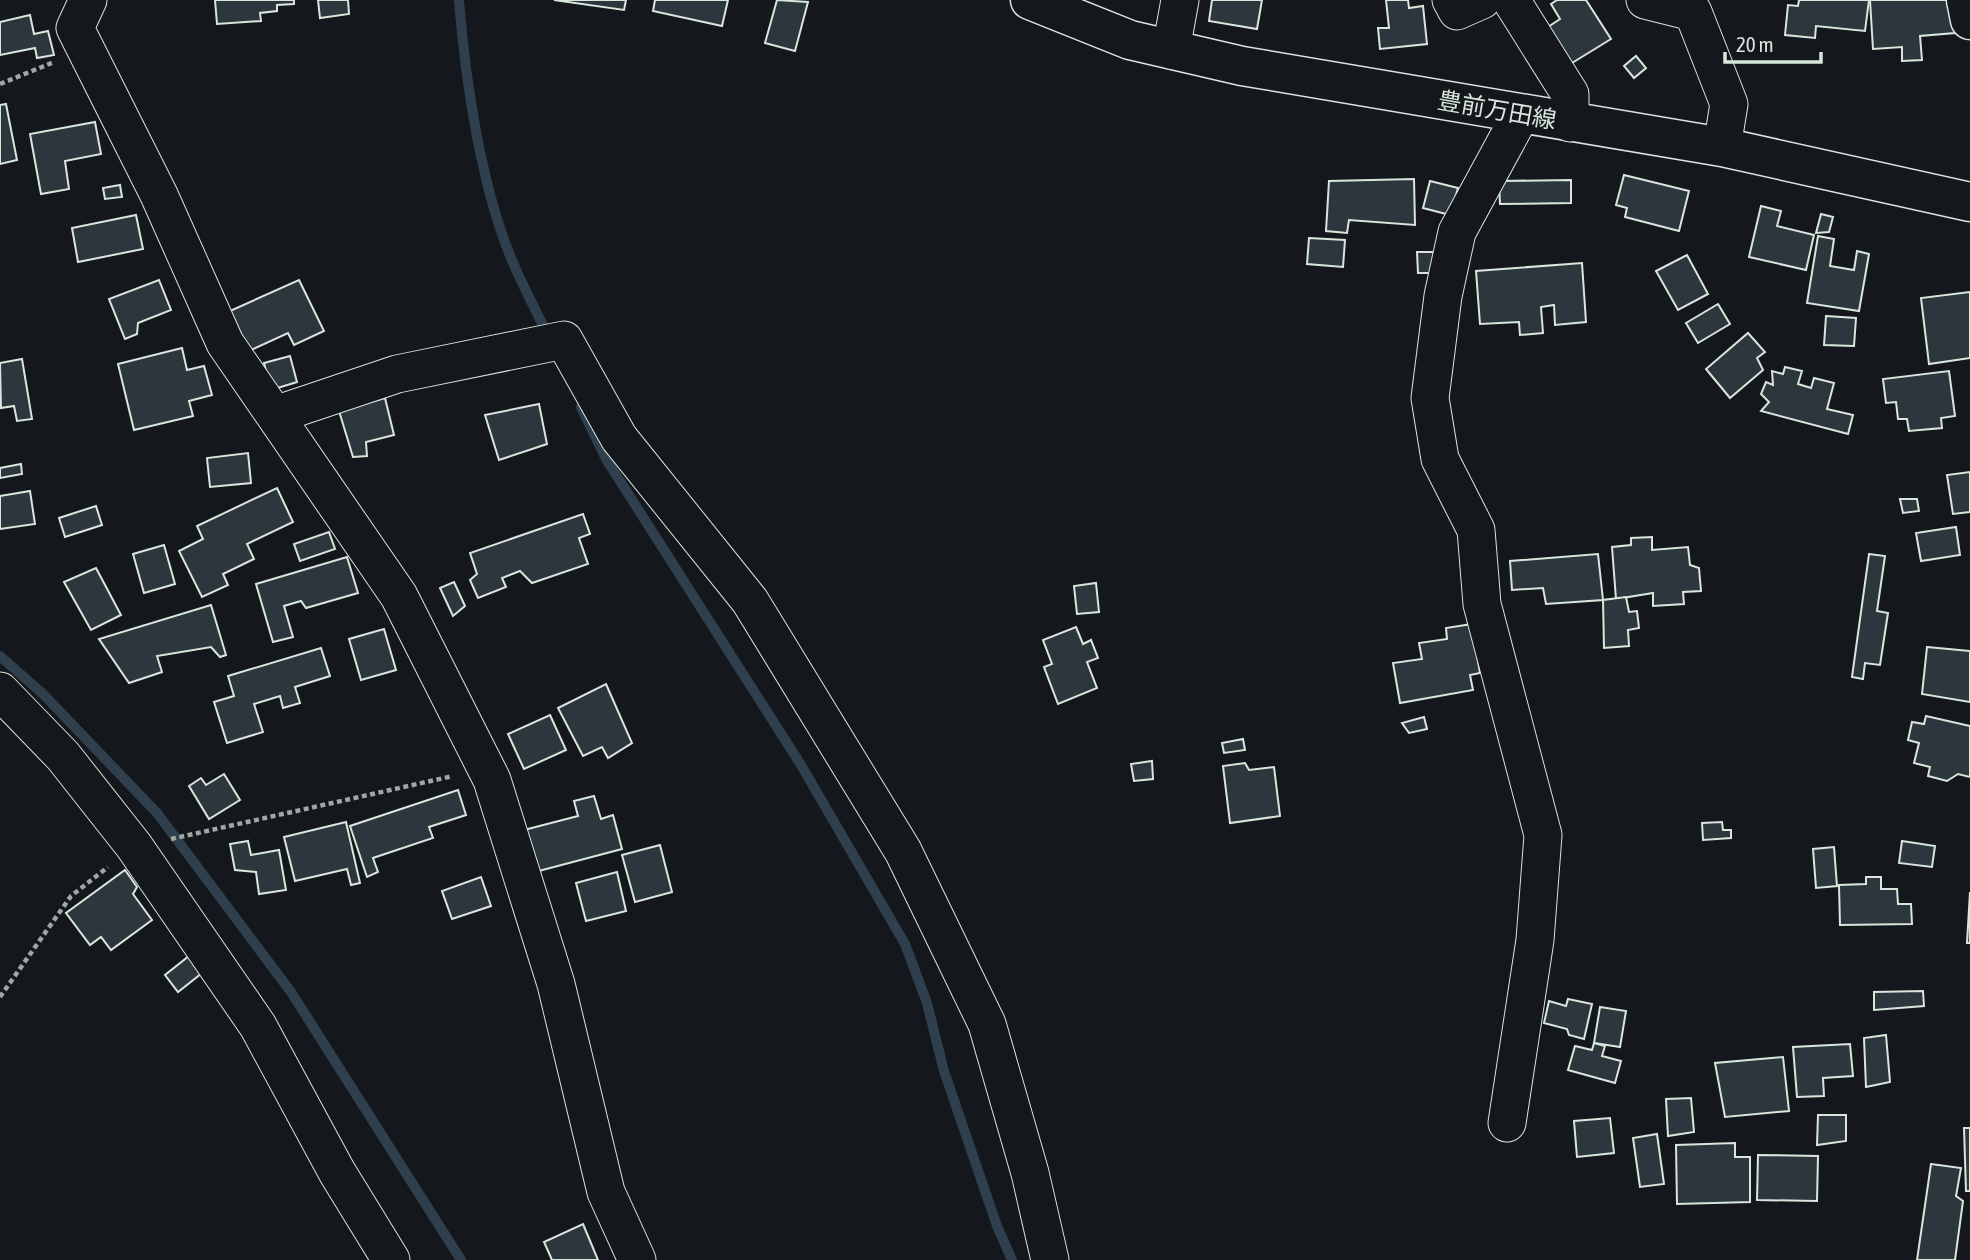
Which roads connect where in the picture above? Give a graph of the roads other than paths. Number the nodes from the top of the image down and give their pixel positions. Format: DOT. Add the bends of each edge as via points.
graph roads {
  1 [pos="88,0"];
  2 [pos="1030,0"];
  3 [pos="1180,0"];
  4 [pos="1451,0"];
  5 [pos="1482,0"];
  6 [pos="1511,0"];
  7 [pos="1645,0"];
  8 [pos="1966,0"];
  9 [pos="1970,20"];
  10 [pos="1171,50"];
  11 [pos="1521,114"];
  12 [pos="1570,123"];
  13 [pos="1722,147"];
  14 [pos="1970,202"];
  15 [pos="275,415"];
  16 [pos="0,691"];
  17 [pos="1507,1123"];
  18 [pos="391,1260"];
  19 [pos="637,1260"];
  20 [pos="1050,1260"];
  1 -- 15 [label="street" via="75,28 159,195 225,343"];
  2 -- 10 [label="main road, 豊前万田線" via="1130,40"];
  3 -- 10 [label="street"];
  4 -- 5 [label="street" via="1457,11"];
  6 -- 12 [label="street" via="1570,94"];
  7 -- 13 [label="street" via="1693,12 1729,104"];
  8 -- 9 [label="main road"];
  10 -- 11 [label="main road, 豊前万田線"];
  11 -- 12 [label="main road, 豊前万田線"];
  11 -- 17 [label="street" via="1457,232 1443,296 1430,398 1440,459 1476,530 1482,604 1543,835 1535,940"];
  12 -- 13 [label="main road, 豊前万田線"];
  13 -- 14 [label="main road, 豊前万田線"];
  15 -- 19 [label="street" via="399,596 492,780 556,984 606,1192"];
  15 -- 20 [label="street" via="397,374 564,340 619,438 750,601 903,851 987,1024"];
  16 -- 18 [label="street" via="63,756 134,846 258,1026"];
}
